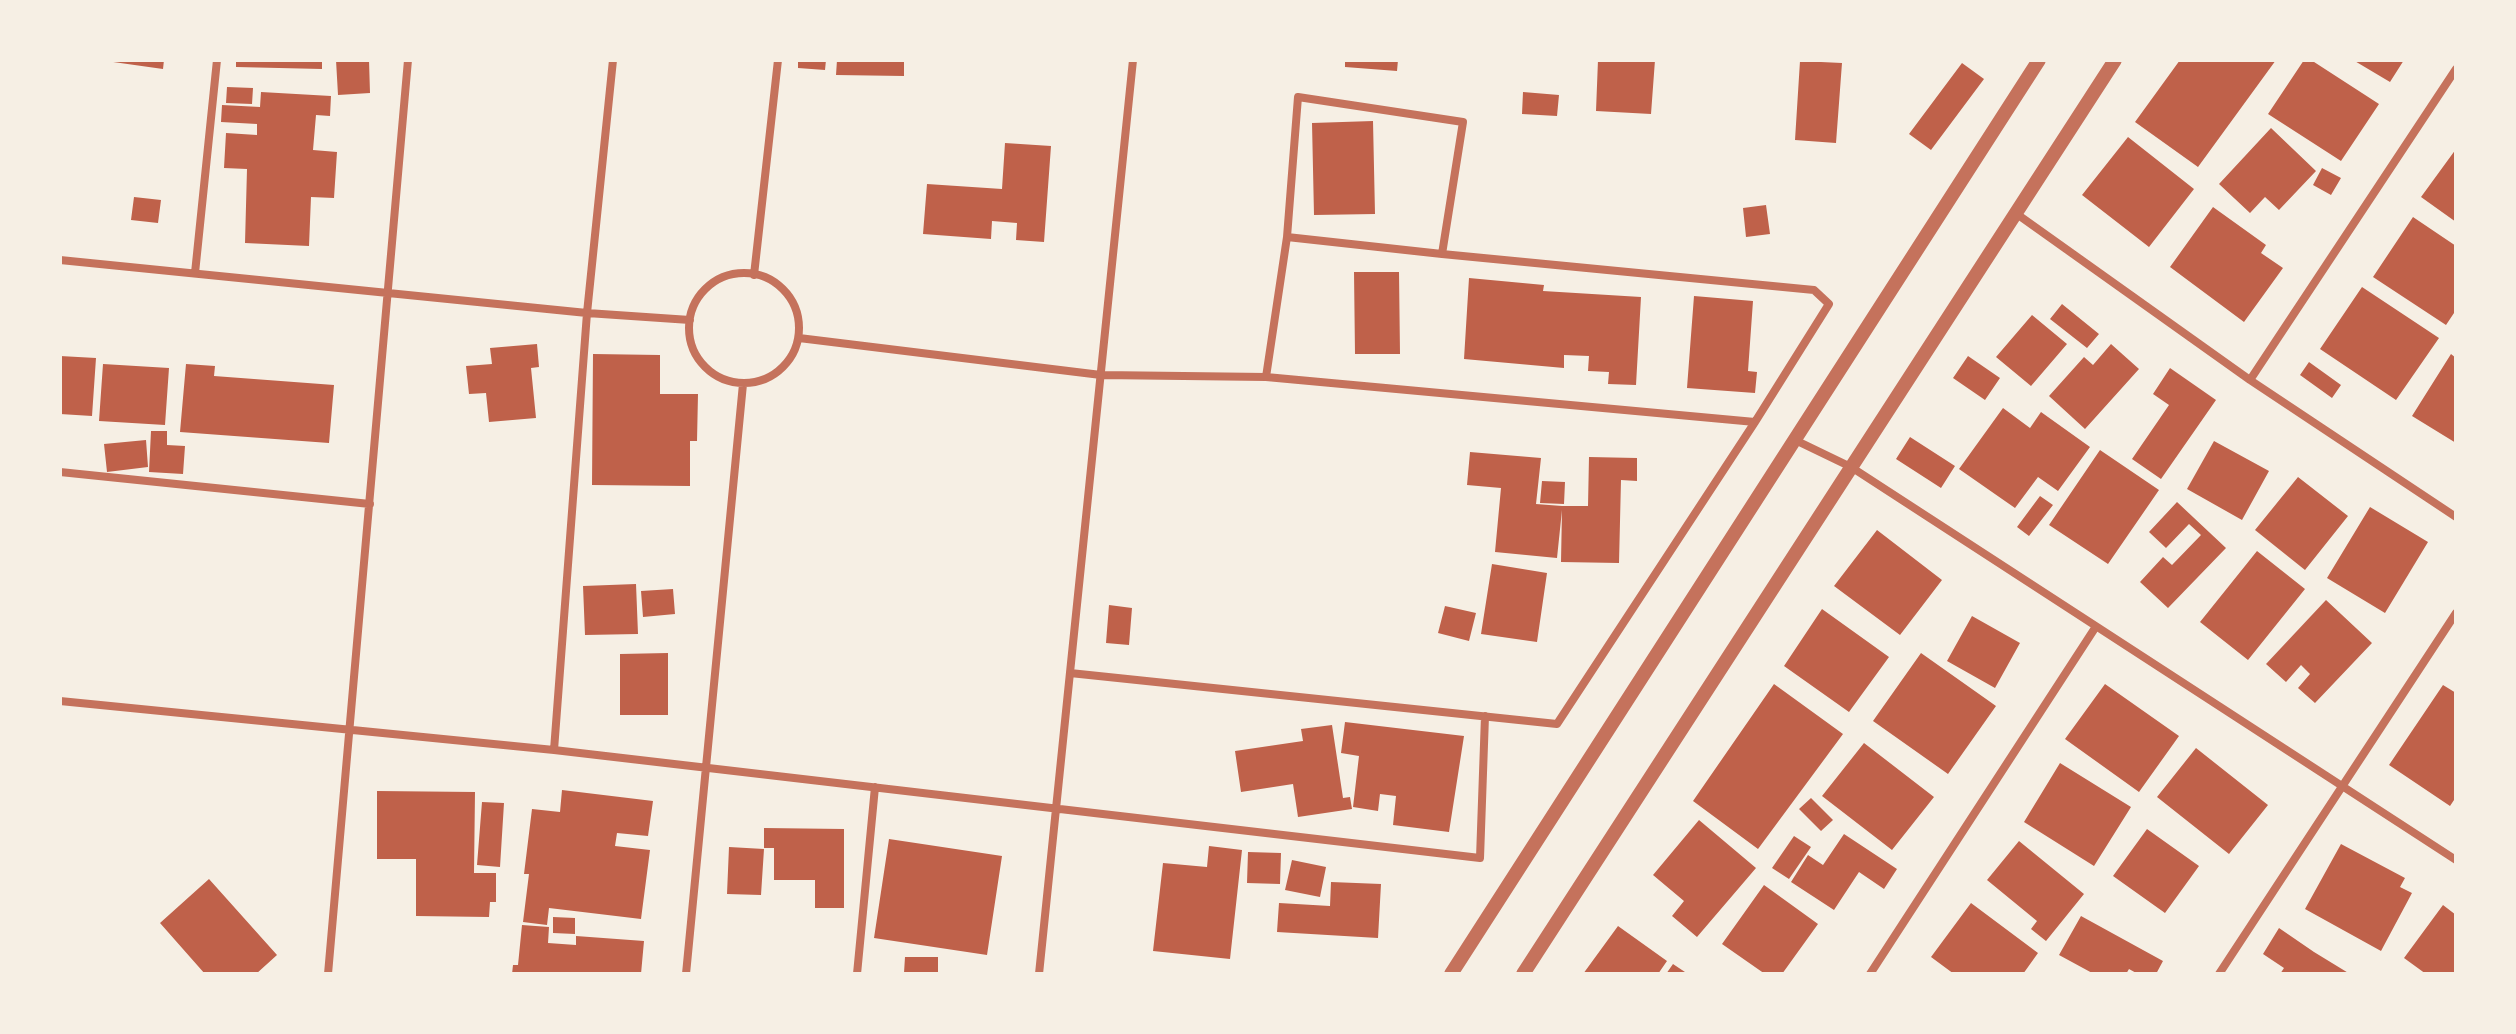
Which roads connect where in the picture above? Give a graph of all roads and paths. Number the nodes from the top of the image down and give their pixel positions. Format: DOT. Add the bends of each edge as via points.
graph roads {
  1 [pos="217,60"];
  2 [pos="408,60"];
  3 [pos="613,60"];
  4 [pos="778,60"];
  5 [pos="1133,60"];
  6 [pos="2039,60"];
  7 [pos="2115,60"];
  8 [pos="2456,69"];
  9 [pos="2014,211"];
  10 [pos="1287,237"];
  11 [pos="1442,254"];
  12 [pos="60,260"];
  13 [pos="195,273"];
  14 [pos="754,275"];
  15 [pos="389,293"];
  16 [pos="587,313"];
  17 [pos="690,320"];
  18 [pos="799,338"];
  19 [pos="1101,375"];
  20 [pos="1266,377"];
  21 [pos="2250,380"];
  22 [pos="743,384"];
  23 [pos="1755,422"];
  24 [pos="1795,440"];
  25 [pos="1851,467"];
  26 [pos="60,472"];
  27 [pos="370,504"];
  28 [pos="2456,517"];
  29 [pos="2456,613"];
  30 [pos="2095,628"];
  31 [pos="1070,673"];
  32 [pos="60,701"];
  33 [pos="1485,716"];
  34 [pos="350,730"];
  35 [pos="554,750"];
  36 [pos="705,768"];
  37 [pos="2342,785"];
  38 [pos="875,787"];
  39 [pos="1056,809"];
  40 [pos="2456,860"];
  41 [pos="328,974"];
  42 [pos="686,974"];
  43 [pos="857,974"];
  44 [pos="1039,974"];
  45 [pos="1451,974"];
  46 [pos="1523,974"];
  47 [pos="1870,974"];
  48 [pos="2219,974"];
  1 -- 13 [label="street"];
  2 -- 15 [label="street"];
  3 -- 16 [label="street"];
  4 -- 14 [label="street"];
  5 -- 19 [label="street"];
  6 -- 24 [label="street"];
  7 -- 9 [label="street"];
  8 -- 21 [label="street"];
  9 -- 21 [label="street"];
  9 -- 25 [label="street"];
  10 -- 11 [label="street"];
  10 -- 11 [label="street" via="1298,97 1463,122"];
  10 -- 20 [label="street"];
  11 -- 23 [label="street" via="1814,290 1829,304"];
  12 -- 13 [label="street"];
  13 -- 15 [label="street"];
  14 -- 17 [label="street" via="730,275 715,282 695,304"];
  14 -- 18 [label="street" via="787,293 795,307"];
  15 -- 16 [label="street"];
  15 -- 27 [label="street"];
  16 -- 17 [label="street"];
  16 -- 35 [label="street"];
  17 -- 22 [label="street" via="689,335 702,364 713,374"];
  18 -- 19 [label="street"];
  18 -- 22 [label="street" via="785,365"];
  19 -- 20 [label="street"];
  19 -- 31 [label="street"];
  20 -- 23 [label="street"];
  21 -- 28 [label="street"];
  22 -- 36 [label="street"];
  23 -- 33 [label="street" via="1557,724"];
  24 -- 25 [label="street"];
  24 -- 45 [label="street"];
  25 -- 30 [label="street"];
  25 -- 46 [label="street"];
  26 -- 27 [label="street"];
  27 -- 34 [label="street"];
  29 -- 37 [label="street"];
  30 -- 37 [label="street"];
  30 -- 47 [label="street"];
  31 -- 33 [label="street"];
  31 -- 39 [label="street"];
  32 -- 34 [label="street"];
  33 -- 39 [label="street" via="1480,858"];
  34 -- 35 [label="street"];
  34 -- 41 [label="street"];
  35 -- 36 [label="street"];
  36 -- 38 [label="street"];
  36 -- 42 [label="street"];
  37 -- 40 [label="street"];
  37 -- 48 [label="street"];
  38 -- 39 [label="street"];
  38 -- 43 [label="street"];
  39 -- 44 [label="street"];
}
